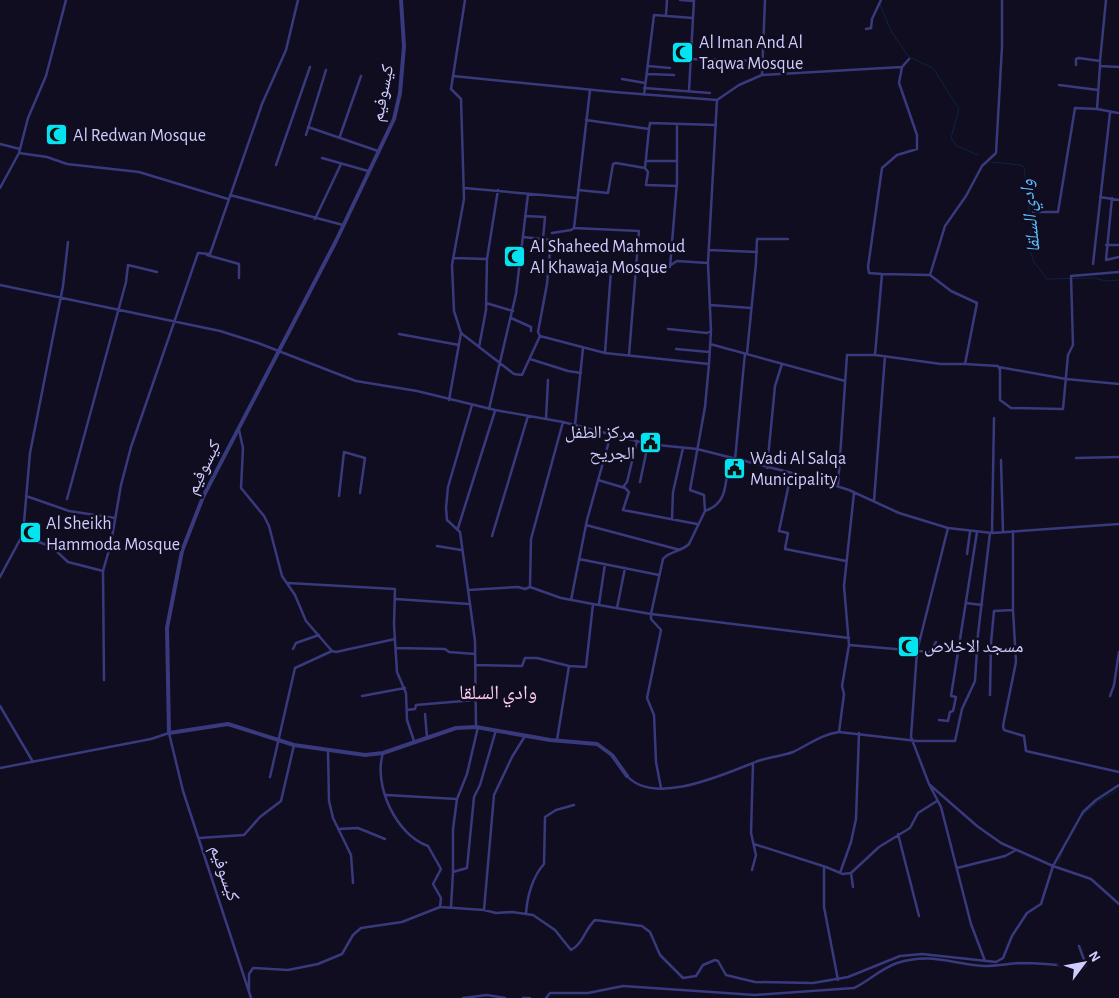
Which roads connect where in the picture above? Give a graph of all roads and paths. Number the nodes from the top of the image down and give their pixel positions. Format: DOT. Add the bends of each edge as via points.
graph roads {
  1 [pos="66,0"];
  2 [pos="298,0"];
  3 [pos="401,0"];
  4 [pos="465,0"];
  5 [pos="667,0"];
  6 [pos="680,0"];
  7 [pos="766,0"];
  8 [pos="881,0"];
  9 [pos="1002,0"];
  10 [pos="1106,0"];
  11 [pos="694,1"];
  12 [pos="666,15"];
  13 [pos="693,18"];
  14 [pos="866,29"];
  15 [pos="691,59"];
  16 [pos="909,59"];
  17 [pos="1100,60"];
  18 [pos="762,61"];
  19 [pos="1076,65"];
  20 [pos="648,66"];
  21 [pos="1100,66"];
  22 [pos="310,67"];
  23 [pos="902,67"];
  24 [pos="1119,67"];
  25 [pos="670,68"];
  26 [pos="326,70"];
  27 [pos="646,74"];
  28 [pos="674,75"];
  29 [pos="762,75"];
  30 [pos="361,76"];
  31 [pos="453,76"];
  32 [pos="622,79"];
  33 [pos="645,82"];
  34 [pos="1059,85"];
  35 [pos="644,88"];
  36 [pos="590,90"];
  37 [pos="1098,90"];
  38 [pos="689,91"];
  39 [pos="710,92"];
  40 [pos="644,95"];
  41 [pos="718,100"];
  42 [pos="1097,109"];
  43 [pos="1110,113"];
  44 [pos="1118,113"];
  45 [pos="586,120"];
  46 [pos="677,125"];
  47 [pos="716,125"];
  48 [pos="308,127"];
  49 [pos="648,129"];
  50 [pos="306,135"];
  51 [pos="340,137"];
  52 [pos="0,144"];
  53 [pos="19,151"];
  54 [pos="380,152"];
  55 [pos="322,158"];
  56 [pos="646,161"];
  57 [pos="677,162"];
  58 [pos="340,164"];
  59 [pos="276,165"];
  60 [pos="645,168"];
  61 [pos="370,172"];
  62 [pos="677,186"];
  63 [pos="0,188"];
  64 [pos="464,188"];
  65 [pos="498,190"];
  66 [pos="578,190"];
  67 [pos="528,194"];
  68 [pos="230,195"];
  69 [pos="1100,196"];
  70 [pos="578,198"];
  71 [pos="1112,198"];
  72 [pos="228,199"];
  73 [pos="1119,200"];
  74 [pos="1033,212"];
  75 [pos="525,216"];
  76 [pos="315,219"];
  77 [pos="343,225"];
  78 [pos="574,228"];
  79 [pos="552,233"];
  80 [pos="523,237"];
  81 [pos="543,239"];
  82 [pos="788,239"];
  83 [pos="68,242"];
  84 [pos="1106,245"];
  85 [pos="1119,245"];
  86 [pos="709,250"];
  87 [pos="757,252"];
  88 [pos="203,254"];
  89 [pos="1119,257"];
  90 [pos="453,258"];
  91 [pos="487,259"];
  92 [pos="708,263"];
  93 [pos="637,264"];
  94 [pos="1093,264"];
  95 [pos="670,267"];
  96 [pos="611,270"];
  97 [pos="156,272"];
  98 [pos="1119,272"];
  99 [pos="882,274"];
  100 [pos="930,275"];
  101 [pos="239,278"];
  102 [pos="0,285"];
  103 [pos="60,298"];
  104 [pos="486,303"];
  105 [pos="710,305"];
  106 [pos="752,308"];
  107 [pos="117,310"];
  108 [pos="513,310"];
  109 [pos="512,318"];
  110 [pos="175,320"];
  111 [pos="668,329"];
  112 [pos="531,331"];
  113 [pos="711,331"];
  114 [pos="461,333"];
  115 [pos="400,334"];
  116 [pos="540,336"];
  117 [pos="710,344"];
  118 [pos="459,345"];
  119 [pos="479,347"];
  120 [pos="583,348"];
  121 [pos="676,349"];
  122 [pos="278,352"];
  123 [pos="709,352"];
  124 [pos="605,353"];
  125 [pos="747,353"];
  126 [pos="629,355"];
  127 [pos="875,355"];
  128 [pos="885,356"];
  129 [pos="530,359"];
  130 [pos="500,364"];
  131 [pos="709,364"];
  132 [pos="782,364"];
  133 [pos="965,364"];
  134 [pos="999,367"];
  135 [pos="581,373"];
  136 [pos="1066,379"];
  137 [pos="548,380"];
  138 [pos="845,382"];
  139 [pos="1119,384"];
  140 [pos="449,400"];
  141 [pos="472,405"];
  142 [pos="489,409"];
  143 [pos="495,410"];
  144 [pos="528,416"];
  145 [pos="994,418"];
  146 [pos="546,419"];
  147 [pos="563,422"];
  148 [pos="575,424"];
  149 [pos="238,429"];
  150 [pos="611,434"];
  151 [pos="637,441"];
  152 [pos="648,444"];
  153 [pos="683,448"];
  154 [pos="697,449"];
  155 [pos="1119,457"];
  156 [pos="730,458"];
  157 [pos="1076,458"];
  158 [pos="735,460"];
  159 [pos="1001,460"];
  160 [pos="767,468"];
  161 [pos="791,474"];
  162 [pos="598,479"];
  163 [pos="640,482"];
  164 [pos="838,486"];
  165 [pos="622,487"];
  166 [pos="854,493"];
  167 [pos="360,494"];
  168 [pos="26,496"];
  169 [pos="339,496"];
  170 [pos="67,499"];
  171 [pos="874,501"];
  172 [pos="704,511"];
  173 [pos="115,518"];
  174 [pos="672,519"];
  175 [pos="586,524"];
  176 [pos="697,524"];
  177 [pos="1119,524"];
  178 [pos="458,528"];
  179 [pos="948,528"];
  180 [pos="1013,531"];
  181 [pos="970,532"];
  182 [pos="977,532"];
  183 [pos="1003,532"];
  184 [pos="991,533"];
  185 [pos="23,536"];
  186 [pos="492,536"];
  187 [pos="437,546"];
  188 [pos="461,550"];
  189 [pos="680,550"];
  190 [pos="967,554"];
  191 [pos="579,559"];
  192 [pos="847,562"];
  193 [pos="605,564"];
  194 [pos="625,568"];
  195 [pos="103,571"];
  196 [pos="659,575"];
  197 [pos="0,577"];
  198 [pos="287,583"];
  199 [pos="530,587"];
  200 [pos="468,590"];
  201 [pos="396,599"];
  202 [pos="571,600"];
  203 [pos="966,603"];
  204 [pos="470,604"];
  205 [pos="593,604"];
  206 [pos="599,605"];
  207 [pos="982,605"];
  208 [pos="617,608"];
  209 [pos="1013,610"];
  210 [pos="651,614"];
  211 [pos="318,635"];
  212 [pos="849,638"];
  213 [pos="395,639"];
  214 [pos="936,642"];
  215 [pos="850,645"];
  216 [pos="396,648"];
  217 [pos="293,650"];
  218 [pos="332,651"];
  219 [pos="917,651"];
  220 [pos="1119,652"];
  221 [pos="475,654"];
  222 [pos="475,666"];
  223 [pos="569,666"];
  224 [pos="104,680"];
  225 [pos="405,688"];
  226 [pos="362,696"];
  227 [pos="990,696"];
  228 [pos="1110,696"];
  229 [pos="475,700"];
  230 [pos="0,706"];
  231 [pos="407,710"];
  232 [pos="425,714"];
  233 [pos="939,720"];
  234 [pos="477,727"];
  235 [pos="496,730"];
  236 [pos="839,732"];
  237 [pos="170,733"];
  238 [pos="859,733"];
  239 [pos="525,736"];
  240 [pos="427,737"];
  241 [pos="279,740"];
  242 [pos="558,740"];
  243 [pos="912,740"];
  244 [pos="414,741"];
  245 [pos="294,745"];
  246 [pos="328,751"];
  247 [pos="384,753"];
  248 [pos="33,762"];
  249 [pos="753,763"];
  250 [pos="0,768"];
  251 [pos="1119,772"];
  252 [pos="627,776"];
  253 [pos="270,777"];
  254 [pos="929,784"];
  255 [pos="1119,785"];
  256 [pos="661,788"];
  257 [pos="386,795"];
  258 [pos="457,799"];
  259 [pos="937,801"];
  260 [pos="574,805"];
  261 [pos="338,829"];
  262 [pos="898,834"];
  263 [pos="198,838"];
  264 [pos="385,838"];
  265 [pos="753,844"];
  266 [pos="1016,850"];
  267 [pos="826,866"];
  268 [pos="1053,866"];
  269 [pos="957,868"];
  270 [pos="752,870"];
  271 [pos="453,872"];
  272 [pos="840,873"];
  273 [pos="851,873"];
  274 [pos="353,883"];
  275 [pos="852,886"];
  276 [pos="1119,904"];
  277 [pos="440,907"];
  278 [pos="451,907"];
  279 [pos="484,910"];
  280 [pos="526,914"];
  281 [pos="918,916"];
  282 [pos="1079,946"];
  283 [pos="985,961"];
  284 [pos="838,980"];
  285 [pos="250,992"];
  286 [pos="251,998"];
  287 [pos="463,998"];
  288 [pos="504,998"];
  289 [pos="524,998"];
  290 [pos="530,998"];
  291 [pos="546,998"];
  1 -- 53 [label="street" via="46,76 28,118"];
  2 -- 68 [label="street" via="286,50 265,96"];
  3 -- 54 [label="street, كيسوفيم" via="404,46 400,94"];
  4 -- 31 [label="street"];
  5 -- 12 [label="street"];
  6 -- 11 [label="street"];
  7 -- 18 [label="street"];
  8 -- 14 [label="street" via="871,28"];
  9 -- 100 [label="street" via="996,153 982,166 945,226"];
  10 -- 17 [label="street"];
  11 -- 13 [label="street"];
  12 -- 13 [label="street"];
  12 -- 20 [label="street" via="654,14"];
  13 -- 15 [label="street"];
  15 -- 18 [label="street"];
  15 -- 38 [label="street"];
  16 -- 23 [label="street"];
  17 -- 19 [label="street" via="1079,58"];
  17 -- 21 [label="street"];
  18 -- 29 [label="street"];
  20 -- 25 [label="street"];
  20 -- 27 [label="street"];
  21 -- 24 [label="street"];
  21 -- 37 [label="street"];
  22 -- 59 [label="street"];
  23 -- 29 [label="street"];
  23 -- 99 [label="street" via="899,83 917,135 917,149 897,155 882,168 868,267 869,273"];
  26 -- 48 [label="street"];
  27 -- 28 [label="street"];
  27 -- 33 [label="street"];
  29 -- 41 [label="street" via="739,85"];
  30 -- 51 [label="street"];
  31 -- 36 [label="street"];
  31 -- 64 [label="street" via="450,89 461,99"];
  32 -- 33 [label="street"];
  33 -- 35 [label="street"];
  34 -- 37 [label="street"];
  35 -- 38 [label="street"];
  35 -- 40 [label="street"];
  36 -- 40 [label="street"];
  36 -- 45 [label="street"];
  37 -- 42 [label="street"];
  38 -- 39 [label="street"];
  40 -- 41 [label="street"];
  41 -- 47 [label="street"];
  42 -- 43 [label="street"];
  42 -- 74 [label="street" via="1075,108 1058,212"];
  43 -- 44 [label="street"];
  43 -- 69 [label="street"];
  45 -- 49 [label="street"];
  45 -- 66 [label="street"];
  46 -- 47 [label="street"];
  46 -- 49 [label="street" via="650,123"];
  46 -- 57 [label="street"];
  47 -- 86 [label="street"];
  48 -- 50 [label="street"];
  48 -- 51 [label="street"];
  49 -- 56 [label="street"];
  51 -- 54 [label="street"];
  52 -- 53 [label="street"];
  53 -- 63 [label="street"];
  53 -- 72 [label="street" via="67,164 139,172"];
  54 -- 61 [label="street, كيسوفيم"];
  55 -- 58 [label="street"];
  56 -- 57 [label="street"];
  56 -- 60 [label="street"];
  57 -- 62 [label="street"];
  58 -- 61 [label="street"];
  58 -- 76 [label="street"];
  60 -- 62 [label="street" via="648,172 646,185"];
  60 -- 66 [label="street" via="613,164 608,193"];
  61 -- 77 [label="street, كيسوفيم"];
  62 -- 95 [label="street"];
  64 -- 65 [label="street"];
  64 -- 90 [label="street"];
  65 -- 67 [label="street"];
  65 -- 91 [label="street"];
  66 -- 70 [label="street"];
  67 -- 70 [label="street"];
  67 -- 75 [label="street"];
  68 -- 72 [label="street"];
  68 -- 76 [label="street"];
  69 -- 71 [label="street"];
  69 -- 94 [label="street"];
  70 -- 78 [label="street"];
  71 -- 73 [label="street"];
  71 -- 84 [label="street"];
  72 -- 88 [label="street" via="210,254"];
  75 -- 80 [label="street"];
  75 -- 81 [label="street" via="545,218"];
  76 -- 77 [label="street"];
  77 -- 122 [label="street, كيسوفيم"];
  78 -- 79 [label="street"];
  78 -- 93 [label="street" via="639,231"];
  80 -- 81 [label="street"];
  80 -- 108 [label="street"];
  81 -- 116 [label="street" via="551,240"];
  82 -- 87 [label="street" via="757,239"];
  83 -- 103 [label="street"];
  84 -- 85 [label="street"];
  84 -- 89 [label="street" via="1106,260"];
  86 -- 87 [label="street"];
  86 -- 92 [label="street"];
  87 -- 106 [label="street"];
  88 -- 101 [label="street" via="239,264"];
  88 -- 110 [label="street" via="198,253"];
  90 -- 91 [label="street"];
  90 -- 114 [label="street" via="454,311"];
  91 -- 104 [label="street"];
  92 -- 95 [label="street" via="677,262"];
  92 -- 105 [label="street"];
  93 -- 95 [label="street"];
  93 -- 126 [label="street"];
  96 -- 124 [label="street"];
  97 -- 107 [label="street" via="128,265"];
  98 -- 136 [label="street" via="1071,276 1073,345 1068,356"];
  99 -- 100 [label="street"];
  99 -- 127 [label="street"];
  100 -- 133 [label="street" via="951,291 977,303"];
  102 -- 103 [label="street"];
  103 -- 107 [label="street"];
  103 -- 168 [label="street" via="30,453"];
  104 -- 108 [label="street"];
  104 -- 119 [label="street"];
  105 -- 106 [label="street"];
  105 -- 113 [label="street"];
  106 -- 125 [label="street"];
  107 -- 110 [label="street"];
  107 -- 170 [label="street"];
  108 -- 109 [label="street"];
  109 -- 112 [label="street" via="531,327"];
  109 -- 130 [label="street"];
  110 -- 122 [label="street" via="236,336"];
  110 -- 173 [label="street" via="131,447"];
  111 -- 113 [label="street"];
  113 -- 117 [label="street"];
  114 -- 118 [label="street"];
  114 -- 119 [label="street"];
  115 -- 118 [label="street"];
  116 -- 120 [label="street"];
  116 -- 129 [label="street"];
  117 -- 123 [label="street"];
  117 -- 125 [label="street"];
  118 -- 140 [label="street"];
  119 -- 130 [label="street"];
  120 -- 124 [label="street"];
  120 -- 135 [label="street"];
  121 -- 123 [label="street"];
  122 -- 140 [label="street" via="356,381"];
  122 -- 149 [label="street, كيسوفيم"];
  123 -- 131 [label="street"];
  124 -- 126 [label="street"];
  125 -- 132 [label="street"];
  125 -- 158 [label="street"];
  126 -- 131 [label="street"];
  127 -- 128 [label="street"];
  127 -- 138 [label="street" via="847,355"];
  128 -- 133 [label="street"];
  128 -- 171 [label="street"];
  129 -- 130 [label="street" via="522,375 514,374"];
  129 -- 135 [label="street"];
  130 -- 142 [label="street"];
  131 -- 154 [label="street"];
  132 -- 138 [label="street"];
  132 -- 160 [label="street" via="775,386"];
  133 -- 134 [label="street" via="994,364"];
  134 -- 136 [label="street"];
  134 -- 136 [label="street" via="1000,400 1010,408 1062,409"];
  135 -- 148 [label="street"];
  136 -- 139 [label="street"];
  137 -- 146 [label="street"];
  138 -- 164 [label="street"];
  140 -- 141 [label="street"];
  141 -- 142 [label="street"];
  141 -- 178 [label="street" via="446,494 447,520"];
  142 -- 143 [label="street"];
  143 -- 144 [label="street"];
  143 -- 178 [label="street"];
  144 -- 146 [label="street"];
  144 -- 186 [label="street"];
  145 -- 184 [label="street"];
  146 -- 147 [label="street"];
  147 -- 148 [label="street"];
  147 -- 199 [label="street" via="531,539"];
  148 -- 150 [label="street"];
  149 -- 198 [label="street" via="243,448 240,488 269,526 282,576"];
  149 -- 237 [label="street, كيسوفيم" via="192,522 176,577 166,641"];
  150 -- 151 [label="street"];
  150 -- 162 [label="street"];
  151 -- 152 [label="street"];
  151 -- 165 [label="street" via="627,482"];
  152 -- 153 [label="street"];
  152 -- 163 [label="street"];
  153 -- 154 [label="street"];
  153 -- 174 [label="street" via="673,492"];
  154 -- 156 [label="street"];
  154 -- 172 [label="street" via="690,490 704,495"];
  155 -- 157 [label="street"];
  156 -- 158 [label="street"];
  156 -- 172 [label="street" via="723,499"];
  158 -- 160 [label="street"];
  159 -- 183 [label="street"];
  160 -- 161 [label="street"];
  161 -- 164 [label="street"];
  161 -- 192 [label="street" via="779,531 788,533 785,549"];
  162 -- 165 [label="street"];
  162 -- 175 [label="street"];
  164 -- 166 [label="street"];
  165 -- 174 [label="street" via="629,492 623,510"];
  166 -- 171 [label="street"];
  166 -- 192 [label="street"];
  167 -- 169 [label="street" via="365,458 344,452"];
  168 -- 173 [label="street" via="69,510"];
  168 -- 185 [label="street"];
  171 -- 179 [label="street" via="899,513"];
  172 -- 176 [label="street"];
  173 -- 195 [label="street"];
  174 -- 176 [label="street"];
  175 -- 189 [label="street"];
  175 -- 191 [label="street"];
  176 -- 189 [label="street" via="689,544"];
  177 -- 180 [label="street"];
  178 -- 188 [label="street"];
  179 -- 181 [label="street"];
  179 -- 219 [label="street"];
  180 -- 183 [label="street"];
  180 -- 209 [label="street"];
  181 -- 182 [label="street"];
  181 -- 190 [label="street"];
  182 -- 184 [label="street"];
  182 -- 203 [label="street"];
  183 -- 184 [label="street"];
  184 -- 207 [label="street"];
  185 -- 195 [label="street" via="52,547 68,562"];
  185 -- 197 [label="street"];
  187 -- 188 [label="street"];
  188 -- 200 [label="street"];
  189 -- 196 [label="street" via="665,556"];
  191 -- 193 [label="street"];
  191 -- 202 [label="street"];
  192 -- 212 [label="street" via="844,603"];
  193 -- 194 [label="street"];
  193 -- 206 [label="street"];
  194 -- 196 [label="street"];
  194 -- 208 [label="street"];
  195 -- 224 [label="street"];
  196 -- 210 [label="street"];
  198 -- 201 [label="street" via="394,588"];
  198 -- 211 [label="street" via="306,621"];
  199 -- 200 [label="street"];
  199 -- 202 [label="street"];
  200 -- 204 [label="street"];
  201 -- 204 [label="street"];
  201 -- 213 [label="street"];
  202 -- 205 [label="street"];
  203 -- 207 [label="street"];
  203 -- 233 [label="street" via="951,696 956,697 955,706 948,721"];
  204 -- 221 [label="street"];
  205 -- 206 [label="street"];
  205 -- 223 [label="street" via="586,667"];
  206 -- 208 [label="street"];
  207 -- 243 [label="street" via="975,681 962,709 956,740"];
  208 -- 210 [label="street"];
  209 -- 227 [label="street" via="994,611"];
  209 -- 251 [label="street" via="1016,662 1004,730 1024,736 1026,751"];
  210 -- 212 [label="street"];
  210 -- 256 [label="street" via="651,619 661,630 647,698 654,715"];
  211 -- 217 [label="street" via="296,643"];
  211 -- 218 [label="street"];
  212 -- 215 [label="street"];
  213 -- 216 [label="street"];
  213 -- 218 [label="street"];
  214 -- 219 [label="street" via="930,652"];
  215 -- 219 [label="street"];
  215 -- 236 [label="street" via="842,686 844,694"];
  216 -- 221 [label="street" via="445,649"];
  216 -- 225 [label="street" via="398,674"];
  218 -- 241 [label="street" via="295,668"];
  219 -- 243 [label="street"];
  220 -- 228 [label="street"];
  221 -- 222 [label="street"];
  222 -- 223 [label="street" via="522,666 525,658"];
  222 -- 229 [label="street"];
  223 -- 242 [label="street"];
  225 -- 226 [label="street"];
  225 -- 231 [label="street"];
  229 -- 231 [label="street" via="416,705 415,709"];
  229 -- 234 [label="street"];
  230 -- 248 [label="street"];
  231 -- 244 [label="street"];
  232 -- 240 [label="street"];
  234 -- 235 [label="street"];
  234 -- 240 [label="street" via="456,728"];
  234 -- 258 [label="street" via="467,774"];
  235 -- 239 [label="street"];
  235 -- 271 [label="street" via="474,798 467,868"];
  236 -- 238 [label="street"];
  236 -- 249 [label="street" via="794,751"];
  237 -- 241 [label="street" via="228,724"];
  237 -- 248 [label="street"];
  237 -- 263 [label="street, كيسوفيم"];
  238 -- 243 [label="street"];
  238 -- 272 [label="street" via="856,819"];
  239 -- 242 [label="street"];
  239 -- 279 [label="street" via="494,795"];
  240 -- 244 [label="street"];
  241 -- 245 [label="street"];
  241 -- 253 [label="street"];
  242 -- 252 [label="street" via="602,746"];
  243 -- 254 [label="street"];
  244 -- 247 [label="street"];
  245 -- 246 [label="street"];
  245 -- 263 [label="street" via="279,803 260,816 244,835"];
  246 -- 247 [label="street" via="365,755"];
  246 -- 261 [label="street" via="328,797"];
  247 -- 257 [label="street" via="382,775"];
  248 -- 250 [label="street"];
  249 -- 256 [label="street" via="713,780"];
  249 -- 265 [label="street"];
  252 -- 256 [label="street" via="638,786"];
  254 -- 259 [label="street"];
  254 -- 266 [label="street" via="977,826"];
  255 -- 268 [label="street" via="1083,812"];
  257 -- 258 [label="street"];
  257 -- 277 [label="street" via="397,822 419,843 428,846 441,869 434,884 441,898"];
  258 -- 271 [label="street"];
  259 -- 262 [label="street" via="918,814 910,828"];
  259 -- 269 [label="street"];
  260 -- 280 [label="street" via="545,817 544,864 536,871"];
  261 -- 264 [label="street" via="358,828"];
  261 -- 274 [label="street" via="351,855"];
  262 -- 273 [label="street" via="876,849"];
  262 -- 281 [label="street"];
  263 -- 285 [label="street, كيسوفيم"];
  265 -- 267 [label="street"];
  265 -- 270 [label="street" via="756,855"];
  266 -- 268 [label="street"];
  266 -- 269 [label="street" via="1005,856"];
  267 -- 272 [label="street"];
  267 -- 284 [label="street" via="823,871 823,899"];
  268 -- 276 [label="street" via="1091,880"];
  268 -- 283 [label="street" via="1041,904 1027,913 1003,958 996,962"];
  269 -- 283 [label="street" via="971,924"];
  271 -- 278 [label="street"];
  272 -- 273 [label="street"];
  273 -- 275 [label="street"];
  277 -- 278 [label="street"];
  277 -- 285 [label="street" via="402,922 361,928 342,954 318,964 282,970 253,968 249,974"];
  278 -- 279 [label="street"];
  279 -- 280 [label="street" via="496,914"];
  280 -- 284 [label="street" via="542,919 571,950 579,946 595,920 642,926 650,932 660,955 683,978 696,976 703,965 715,960 726,975 755,982"];
  282 -- 291 [label="street" via="1086,965 1084,968 1018,963 983,966 925,958 897,963 854,988 755,995 624,986 588,993 550,992"];
  283 -- 284 [label="street" via="922,954 900,956"];
  285 -- 286 [label="street, كيسوفيم"];
  287 -- 288 [label="street" via="487,995"];
  289 -- 290 [label="street"];
}
